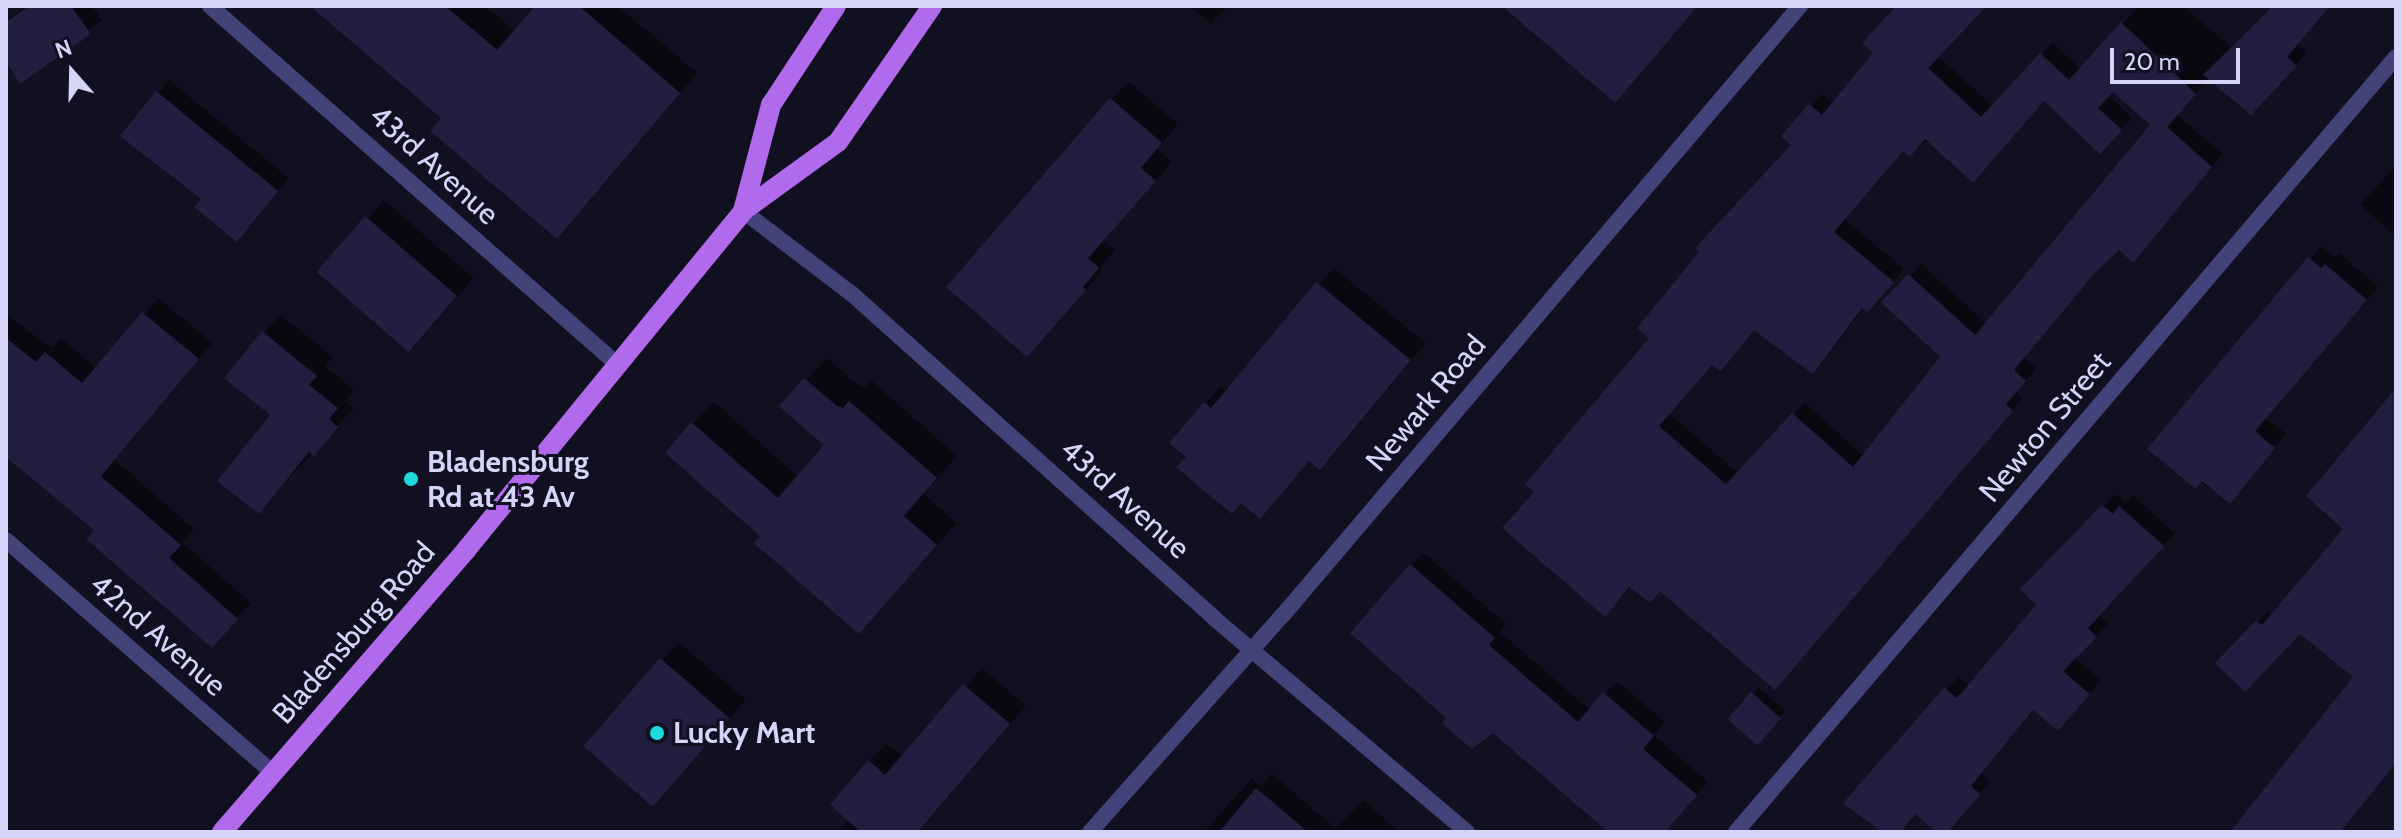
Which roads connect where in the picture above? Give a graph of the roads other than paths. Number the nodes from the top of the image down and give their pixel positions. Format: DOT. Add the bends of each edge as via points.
graph roads {
  1 [pos="210,6"];
  2 [pos="836,6"];
  3 [pos="932,6"];
  4 [pos="1800,6"];
  5 [pos="2396,57"];
  6 [pos="743,211"];
  7 [pos="619,366"];
  8 [pos="6,540"];
  9 [pos="1253,649"];
  10 [pos="273,773"];
  11 [pos="222,832"];
  12 [pos="1090,832"];
  13 [pos="1467,832"];
  14 [pos="1736,832"];
  1 -- 7 [label="street, 43rd Avenue"];
  2 -- 6 [label="main road, Bladensburg Road" via="771,105"];
  3 -- 6 [label="main road, Bladensburg Road" via="838,142"];
  4 -- 9 [label="street, Newark Road"];
  5 -- 14 [label="street, Newton Street"];
  6 -- 7 [label="main road, Bladensburg Road"];
  6 -- 9 [label="street, 43rd Avenue" via="852,294"];
  7 -- 10 [label="main road, Bladensburg Road"];
  8 -- 10 [label="street, 42nd Avenue"];
  9 -- 12 [label="street, Newark Road"];
  9 -- 13 [label="street, 43rd Avenue"];
  10 -- 11 [label="main road, Bladensburg Road"];
}
